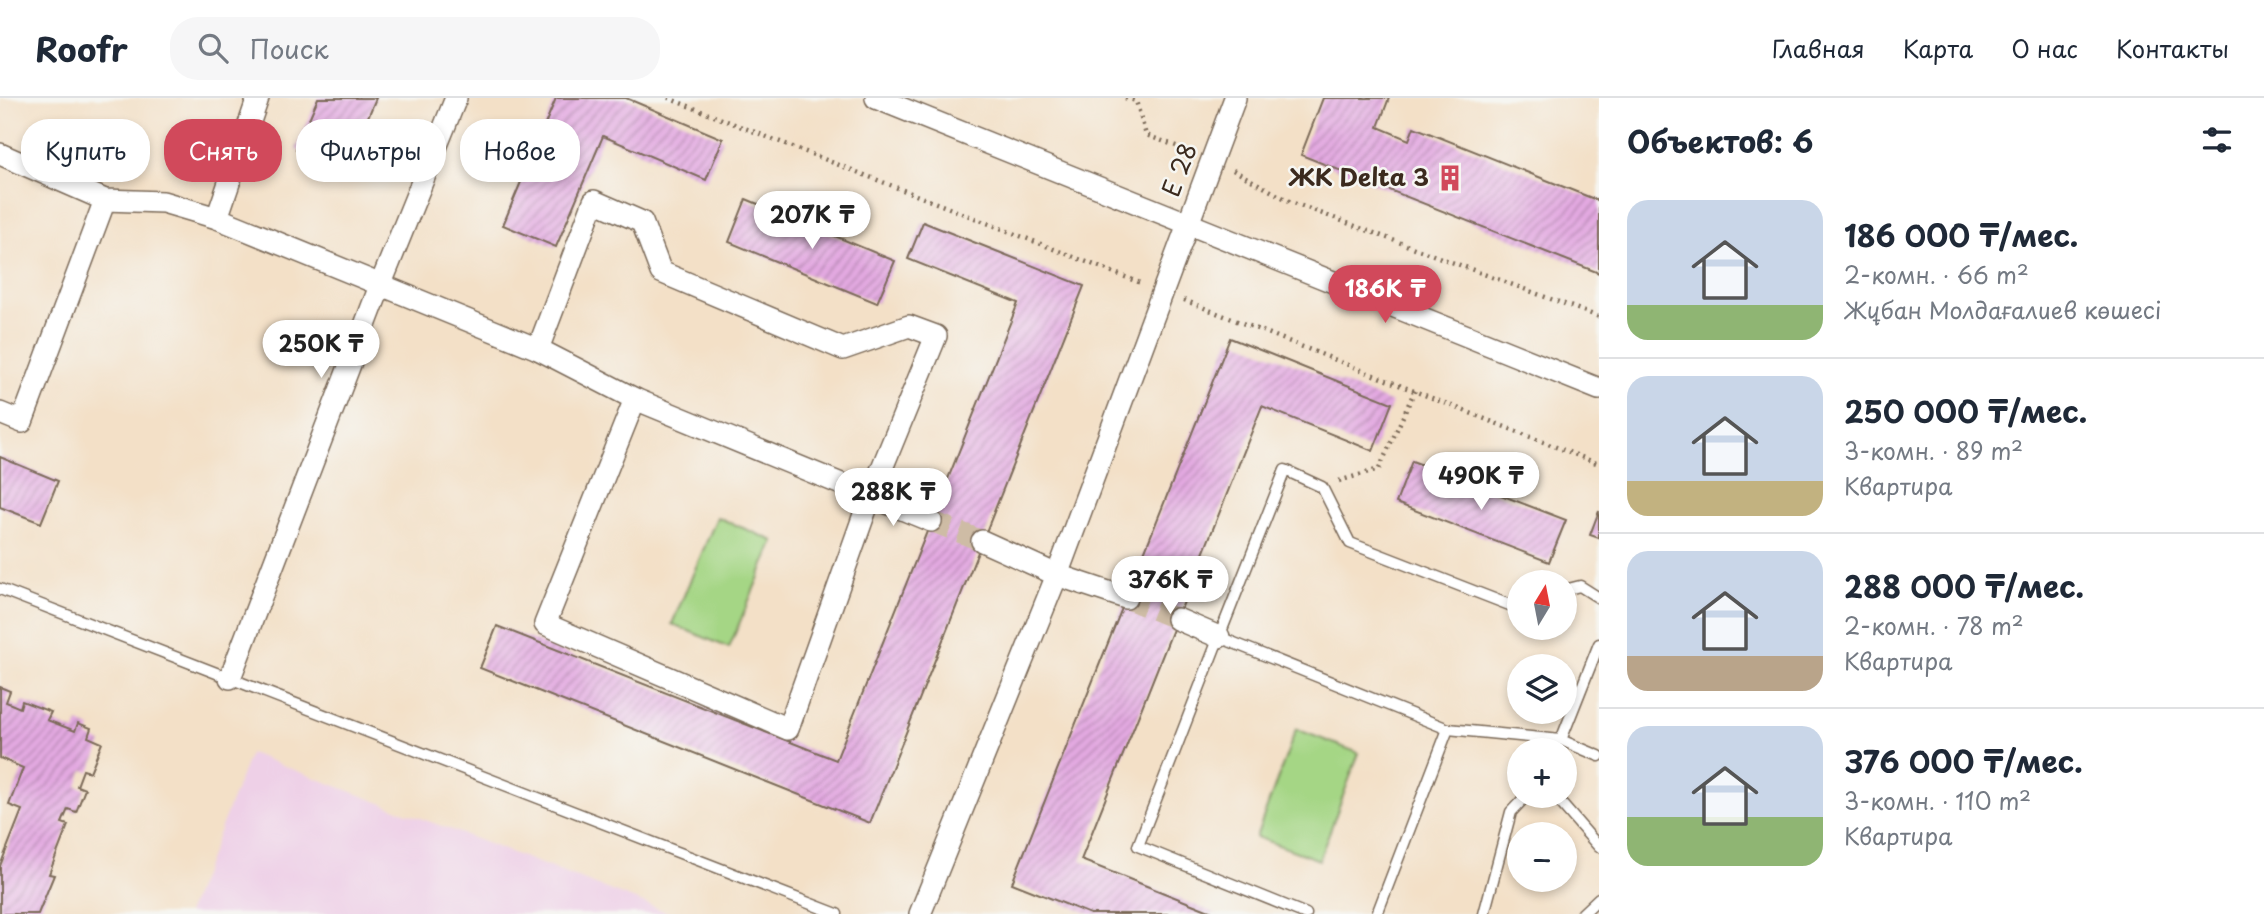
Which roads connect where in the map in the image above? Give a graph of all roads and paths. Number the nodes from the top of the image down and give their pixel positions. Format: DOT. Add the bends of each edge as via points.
graph roads {
  1 [pos="258,98"];
  2 [pos="456,98"];
  3 [pos="668,98"];
  4 [pos="876,98"];
  5 [pos="1125,98"];
  6 [pos="1236,98"];
  7 [pos="0,154"];
  8 [pos="1212,159"];
  9 [pos="105,200"];
  10 [pos="216,218"];
  11 [pos="1188,222"];
  12 [pos="380,286"];
  13 [pos="1162,292"];
  14 [pos="1599,317"];
  15 [pos="538,349"];
  16 [pos="1599,389"];
  17 [pos="1415,390"];
  18 [pos="635,399"];
  19 [pos="0,413"];
  20 [pos="1599,464"];
  21 [pos="1322,487"];
  22 [pos="871,495"];
  23 [pos="931,521"];
  24 [pos="982,541"];
  25 [pos="1057,575"];
  26 [pos="1577,587"];
  27 [pos="0,589"];
  28 [pos="1126,598"];
  29 [pos="1599,598"];
  30 [pos="1507,604"];
  31 [pos="1177,619"];
  32 [pos="1219,637"];
  33 [pos="1599,644"];
  34 [pos="230,678"];
  35 [pos="1448,729"];
  36 [pos="1540,738"];
  37 [pos="1562,738"];
  38 [pos="1577,747"];
  39 [pos="1599,756"];
  40 [pos="1515,808"];
  41 [pos="1565,808"];
  42 [pos="1599,847"];
  43 [pos="1599,898"];
  44 [pos="837,914"];
  45 [pos="920,914"];
  46 [pos="1306,914"];
  47 [pos="1377,914"];
  48 [pos="1484,914"];
  49 [pos="1582,914"];
  1 -- 10 [label="street"];
  2 -- 12 [label="street"];
  3 -- 13 [label="path"];
  4 -- 11 [label="street"];
  5 -- 8 [label="path" via="1136,102 1146,135"];
  6 -- 8 [label="street, E 28"];
  7 -- 9 [label="street"];
  8 -- 11 [label="street, E 28"];
  8 -- 14 [label="path" via="1292,202"];
  9 -- 10 [label="street" via="163,202"];
  9 -- 19 [label="street" via="22,422"];
  10 -- 12 [label="street"];
  11 -- 13 [label="street, E 28"];
  11 -- 16 [label="street"];
  12 -- 15 [label="street"];
  12 -- 34 [label="street"];
  13 -- 17 [label="path"];
  13 -- 25 [label="street, E 28"];
  15 -- 18 [label="street"];
  15 -- 22 [label="street" via="594,201 642,222 661,272 843,349 909,326 936,336"];
  17 -- 20 [label="path"];
  17 -- 21 [label="path" via="1380,469"];
  18 -- 22 [label="street"];
  18 -- 22 [label="street" via="545,624 788,729"];
  21 -- 30 [label="lane" via="1350,543"];
  21 -- 32 [label="lane" via="1286,470"];
  22 -- 23 [label="street"];
  24 -- 25 [label="street"];
  25 -- 28 [label="street"];
  25 -- 45 [label="street, E 28"];
  26 -- 29 [label="lane"];
  27 -- 34 [label="lane"];
  31 -- 32 [label="street"];
  32 -- 35 [label="lane"];
  32 -- 46 [label="lane" via="1138,846"];
  33 -- 37 [label="lane"];
  34 -- 44 [label="lane"];
  35 -- 36 [label="lane"];
  35 -- 47 [label="lane"];
  38 -- 39 [label="lane"];
  40 -- 48 [label="lane"];
  41 -- 42 [label="lane"];
  43 -- 49 [label="lane"];
}
